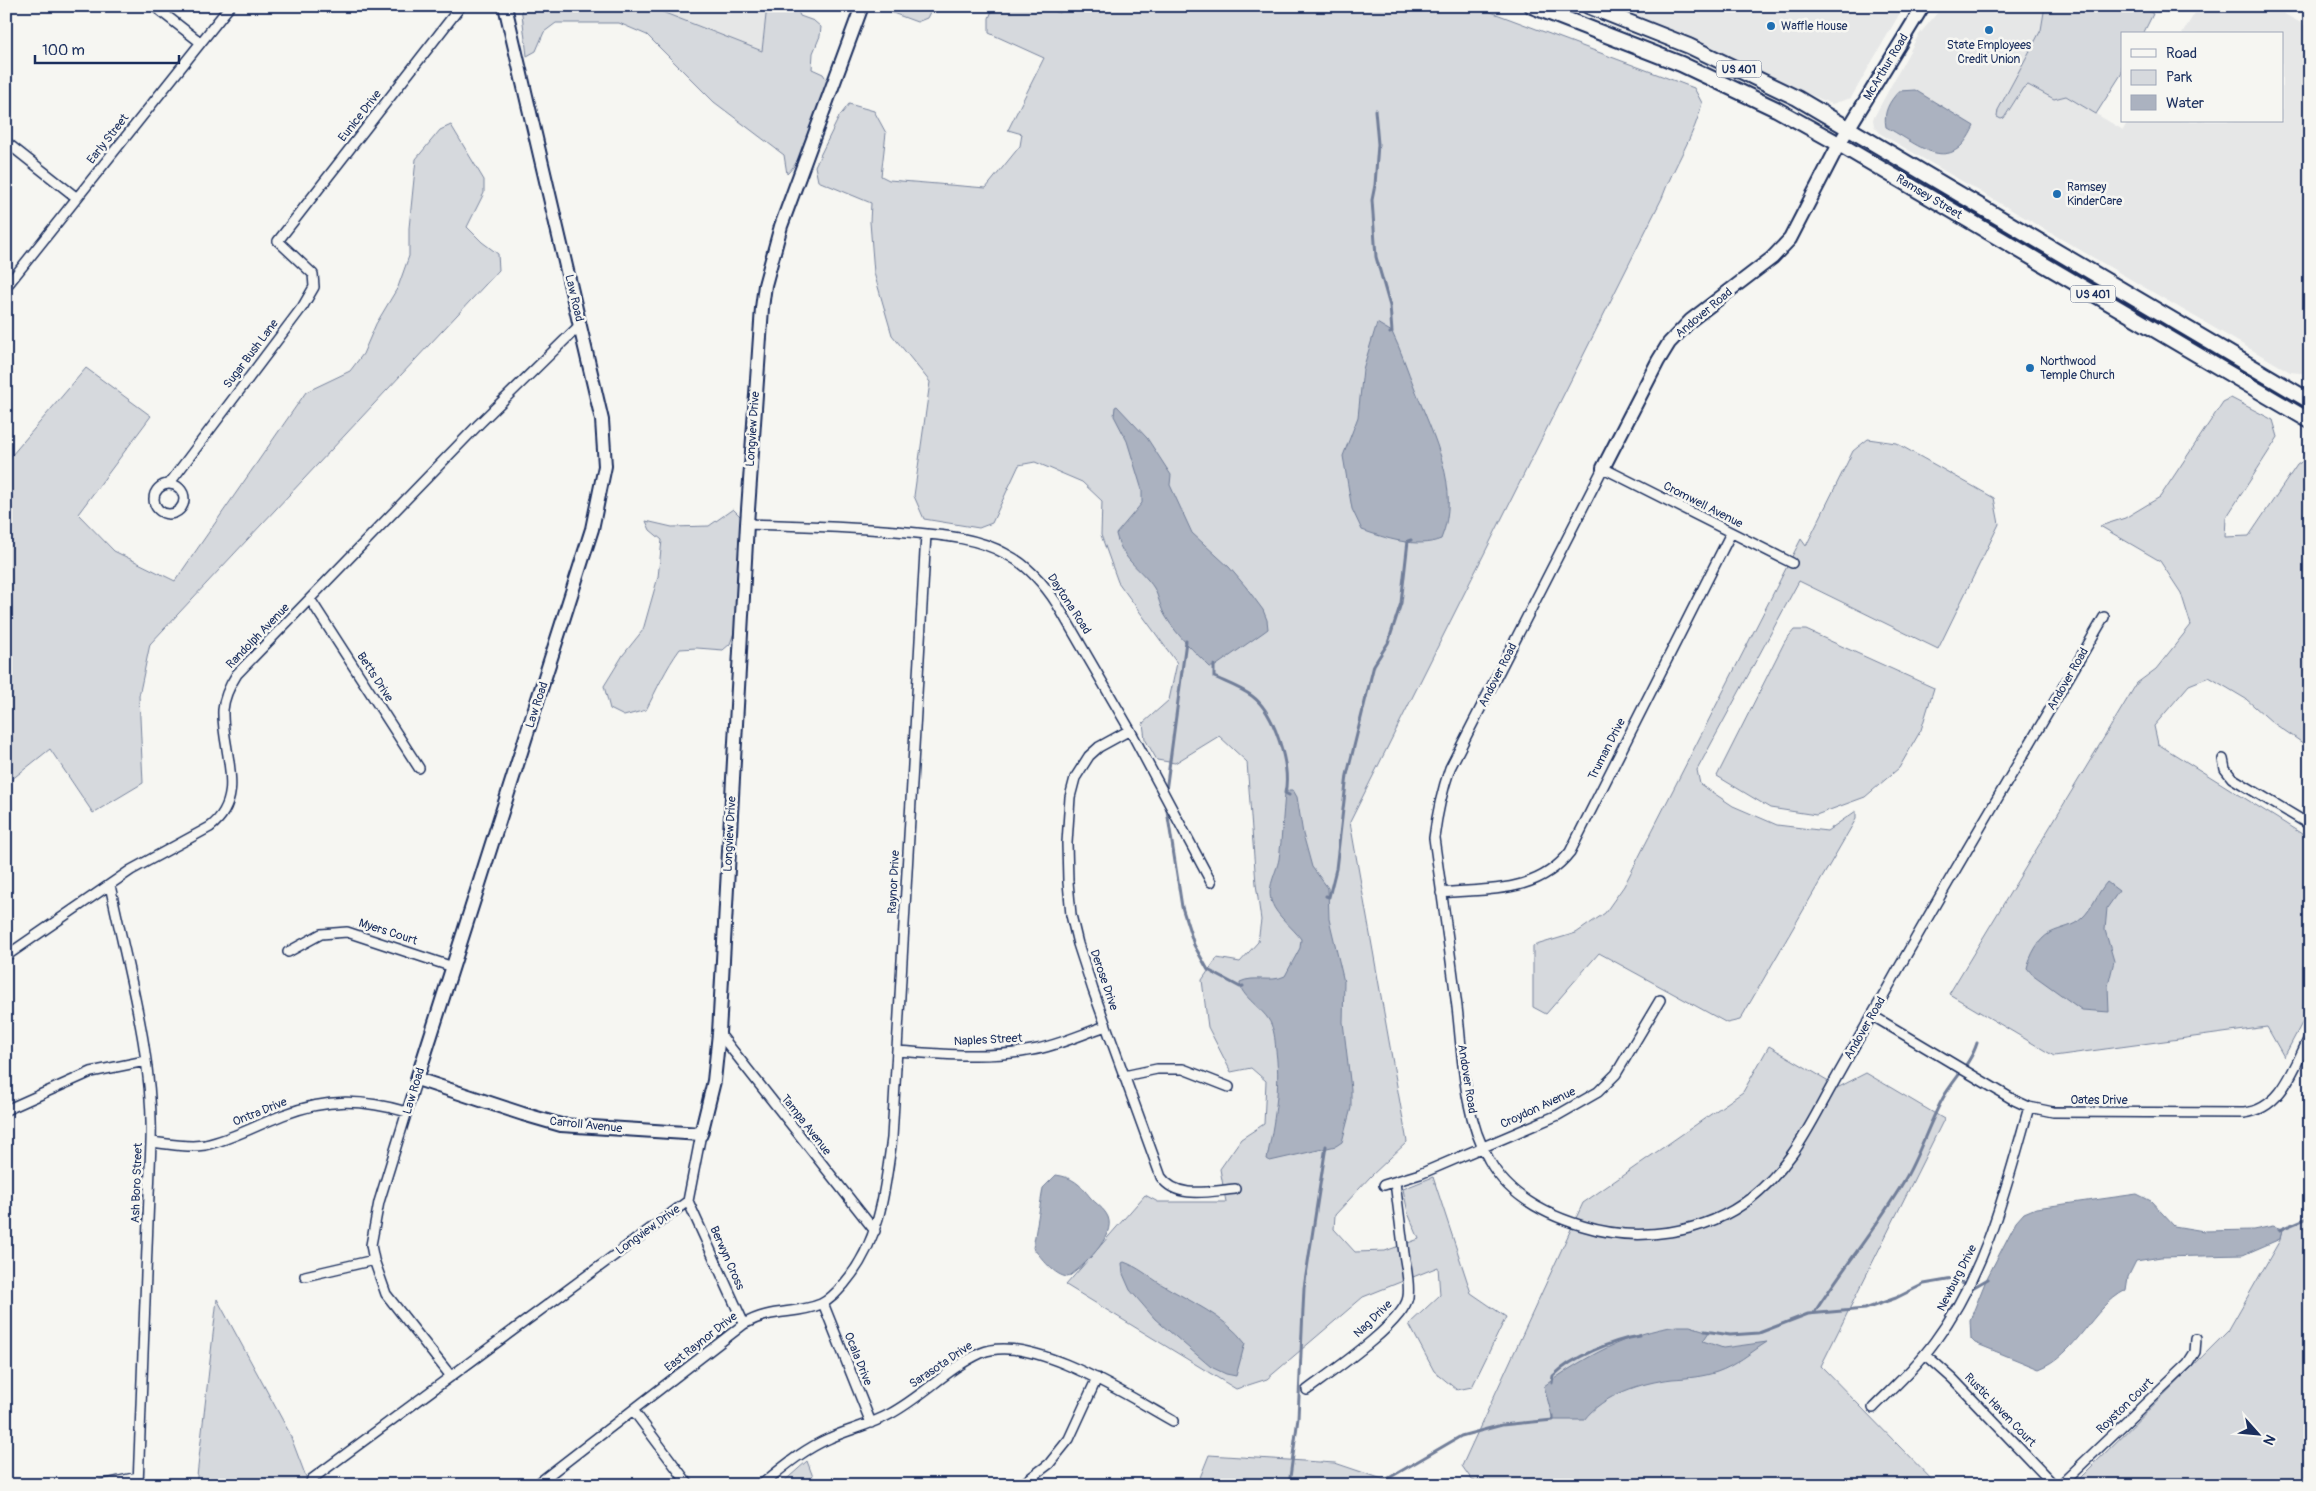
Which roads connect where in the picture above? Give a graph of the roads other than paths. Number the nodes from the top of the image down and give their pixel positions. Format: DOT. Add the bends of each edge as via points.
graph roads {
  1 [pos="154,6"];
  2 [pos="230,6"];
  3 [pos="461,6"];
  4 [pos="505,6"];
  5 [pos="862,6"];
  6 [pos="1532,6"];
  7 [pos="1588,6"];
  8 [pos="1923,6"];
  9 [pos="200,42"];
  10 [pos="1849,128"];
  11 [pos="6,142"];
  12 [pos="1840,144"];
  13 [pos="77,198"];
  14 [pos="278,241"];
  15 [pos="6,288"];
  16 [pos="580,325"];
  17 [pos="2310,401"];
  18 [pos="2309,418"];
  19 [pos="1603,468"];
  20 [pos="169,484"];
  21 [pos="747,524"];
  22 [pos="1731,532"];
  23 [pos="926,534"];
  24 [pos="1792,563"];
  25 [pos="310,600"];
  26 [pos="2104,617"];
  27 [pos="1130,730"];
  28 [pos="2223,759"];
  29 [pos="419,768"];
  30 [pos="2310,825"];
  31 [pos="1212,882"];
  32 [pos="110,885"];
  33 [pos="1441,893"];
  34 [pos="288,952"];
  35 [pos="6,956"];
  36 [pos="453,967"];
  37 [pos="1660,1000"];
  38 [pos="1873,1016"];
  39 [pos="1106,1026"];
  40 [pos="718,1033"];
  41 [pos="2310,1036"];
  42 [pos="897,1051"];
  43 [pos="145,1061"];
  44 [pos="1124,1076"];
  45 [pos="417,1079"];
  46 [pos="1229,1086"];
  47 [pos="2029,1107"];
  48 [pos="6,1110"];
  49 [pos="407,1112"];
  50 [pos="701,1134"];
  51 [pos="152,1142"];
  52 [pos="1483,1147"];
  53 [pos="1395,1182"];
  54 [pos="1384,1184"];
  55 [pos="1235,1189"];
  56 [pos="688,1201"];
  57 [pos="875,1231"];
  58 [pos="374,1260"];
  59 [pos="304,1276"];
  60 [pos="823,1303"];
  61 [pos="744,1324"];
  62 [pos="2196,1339"];
  63 [pos="1925,1354"];
  64 [pos="450,1375"];
  65 [pos="1097,1378"];
  66 [pos="1307,1390"];
  67 [pos="1873,1408"];
  68 [pos="633,1410"];
  69 [pos="1173,1421"];
  70 [pos="871,1423"];
  71 [pos="138,1481"];
  72 [pos="101,1485"];
  73 [pos="310,1485"];
  74 [pos="536,1485"];
  75 [pos="689,1485"];
  76 [pos="761,1485"];
  77 [pos="1022,1485"];
  78 [pos="2054,1485"];
  79 [pos="2060,1485"];
  1 -- 9 [label="street"];
  2 -- 9 [label="street, Early Street"];
  3 -- 14 [label="street, Eunice Drive"];
  4 -- 16 [label="street, Law Road"];
  5 -- 21 [label="street, Longview Drive" via="781,226 765,285"];
  6 -- 12 [label="main road, Ramsey Street / US 401" via="1705,74"];
  7 -- 10 [label="main road, Ramsey Street / US 401" via="1726,63"];
  8 -- 10 [label="street, McArthur Road"];
  9 -- 13 [label="street, Early Street"];
  10 -- 12 [label="street, McArthur Road"];
  10 -- 17 [label="main road, Ramsey Street / US 401"];
  11 -- 13 [label="street"];
  12 -- 18 [label="main road, Ramsey Street / US 401"];
  12 -- 19 [label="street, Andover Road" via="1804,215 1785,244 1764,265 1691,320 1669,343"];
  13 -- 15 [label="street, Early Street"];
  14 -- 20 [label="street, Sugar Bush Lane" via="313,274 314,287"];
  16 -- 25 [label="street, Randolph Avenue" via="479,424"];
  16 -- 36 [label="street, Law Road" via="605,440 600,496 590,538"];
  19 -- 22 [label="street, Cromwell Avenue"];
  19 -- 33 [label="street, Andover Road" via="1450,768 1437,812 1434,838"];
  21 -- 23 [label="street, Daytona Road" via="864,528"];
  21 -- 40 [label="street, Longview Drive"];
  22 -- 24 [label="street, Cromwell Avenue"];
  22 -- 33 [label="street, Truman Drive" via="1570,852 1562,862 1541,878 1522,885"];
  23 -- 27 [label="street, Daytona Road" via="950,536 988,546 1006,554 1037,578 1057,604"];
  23 -- 42 [label="street, Raynor Drive"];
  25 -- 29 [label="street, Betts Drive"];
  25 -- 32 [label="street, Randolph Avenue" via="237,674 230,686 223,711 232,788 224,813 210,827"];
  26 -- 38 [label="street, Andover Road"];
  27 -- 31 [label="street, Daytona Road"];
  27 -- 39 [label="street, Derose Drive" via="1110,740 1090,756 1075,778 1070,797 1067,843 1071,915"];
  28 -- 30 [label="street" via="2232,778"];
  32 -- 35 [label="street, Randolph Avenue"];
  32 -- 43 [label="street, Ash Boro Street"];
  33 -- 52 [label="street, Andover Road" via="1468,1094"];
  34 -- 36 [label="street, Myers Court" via="321,934 347,932"];
  36 -- 45 [label="street, Law Road"];
  37 -- 52 [label="street, Croydon Avenue" via="1621,1066 1598,1092 1558,1116"];
  38 -- 47 [label="street, Oates Drive"];
  38 -- 52 [label="street, Andover Road" via="1804,1138 1782,1170 1748,1201 1694,1226 1635,1235 1571,1223 1518,1194 1489,1161"];
  39 -- 42 [label="street, Naples Street" via="1034,1050 999,1055"];
  39 -- 44 [label="street, Derose Drive"];
  40 -- 50 [label="street, Longview Drive" via="714,1080"];
  40 -- 57 [label="street, Tampa Avenue"];
  41 -- 47 [label="street, Oates Drive" via="2282,1090 2269,1104 2251,1112 2066,1112"];
  42 -- 57 [label="street, Raynor Drive" via="892,1138 885,1195"];
  43 -- 48 [label="street" via="91,1072"];
  43 -- 51 [label="street, Ash Boro Street" via="151,1091"];
  44 -- 46 [label="street" via="1157,1069 1183,1069"];
  44 -- 55 [label="street, Derose Drive" via="1164,1182 1181,1192"];
  45 -- 49 [label="street, Law Road"];
  45 -- 50 [label="street, Carroll Avenue" via="561,1124"];
  47 -- 63 [label="street, Newburg Drive" via="2010,1176 1980,1263 1965,1295"];
  49 -- 51 [label="street, Ontra Drive" via="362,1101 336,1102 284,1115 247,1132 204,1145"];
  49 -- 58 [label="street, Law Road" via="376,1215 371,1245"];
  50 -- 56 [label="street, Longview Drive"];
  51 -- 71 [label="street, Ash Boro Street"];
  52 -- 53 [label="street, Croydon Avenue"];
  53 -- 54 [label="street, Croydon Avenue"];
  53 -- 66 [label="street, Nag Drive" via="1408,1297 1404,1307 1354,1355"];
  56 -- 61 [label="street, Berwyn Cross"];
  56 -- 64 [label="street, Longview Drive"];
  57 -- 60 [label="street, East Raynor Drive" via="850,1277"];
  58 -- 59 [label="street"];
  58 -- 64 [label="street, Law Road" via="386,1294"];
  60 -- 61 [label="street, East Raynor Drive" via="768,1314"];
  60 -- 70 [label="street, Ocala Drive"];
  61 -- 68 [label="street, East Raynor Drive"];
  62 -- 79 [label="street, Royston Court" via="2195,1352 2188,1362"];
  63 -- 67 [label="street, Newburg Drive"];
  63 -- 78 [label="street, Rustic Haven Court"];
  64 -- 73 [label="street, Longview Drive" via="312,1479"];
  65 -- 69 [label="street, Sarasota Drive"];
  65 -- 70 [label="street, Sarasota Drive" via="1083,1370 1022,1351 990,1350 971,1358 900,1408"];
  65 -- 77 [label="street" via="1069,1439 1049,1464"];
  68 -- 74 [label="street, East Raynor Drive"];
  68 -- 75 [label="street"];
  70 -- 76 [label="street, Sarasota Drive" via="813,1446"];
  71 -- 72 [label="street"];
}
